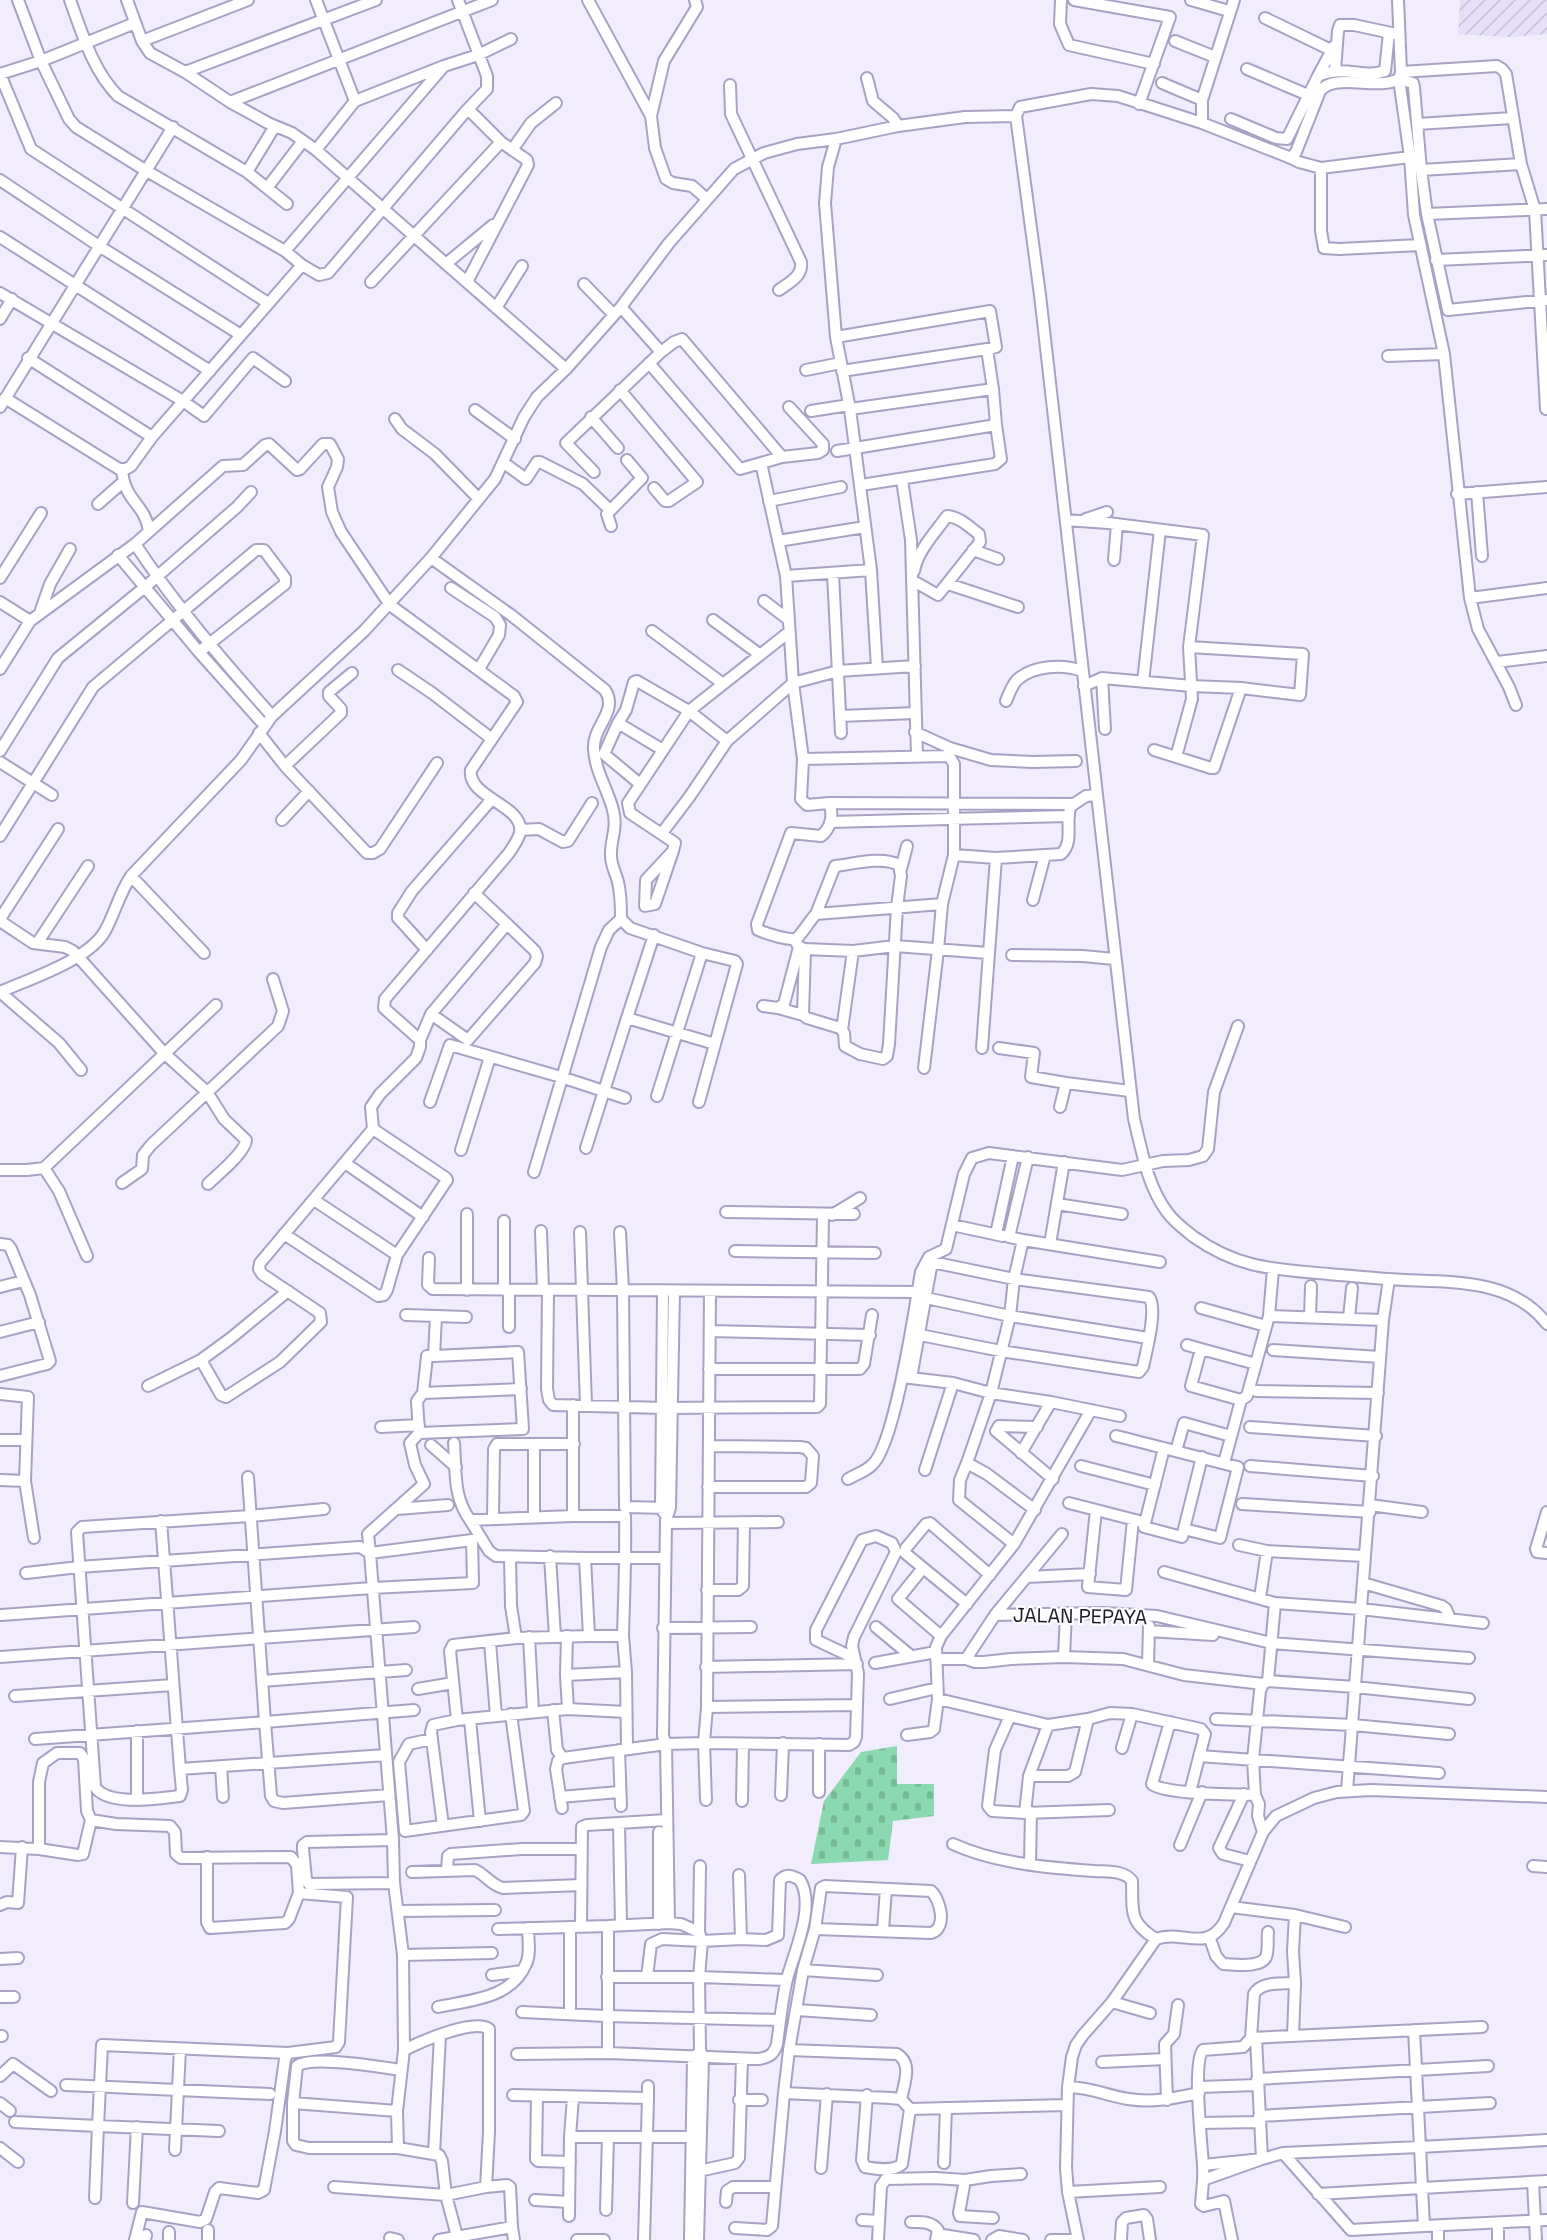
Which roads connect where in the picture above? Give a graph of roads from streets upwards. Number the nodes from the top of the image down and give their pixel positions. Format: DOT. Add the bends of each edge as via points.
graph roads {
  1 [pos="18,0"];
  2 [pos="69,0"];
  3 [pos="127,0"];
  4 [pos="248,0"];
  5 [pos="316,0"];
  6 [pos="376,0"];
  7 [pos="458,0"];
  8 [pos="492,0"];
  9 [pos="588,0"];
  10 [pos="695,0"];
  11 [pos="1061,0"];
  12 [pos="1074,0"];
  13 [pos="1191,0"];
  14 [pos="1234,0"];
  15 [pos="1398,0"];
  16 [pos="1229,11"];
  17 [pos="463,12"];
  18 [pos="1265,18"];
  19 [pos="324,20"];
  20 [pos="135,23"];
  21 [pos="1394,34"];
  22 [pos="511,39"];
  23 [pos="142,40"];
  24 [pos="1175,41"];
  25 [pos="86,43"];
  26 [pos="1334,45"];
  27 [pos="478,55"];
  28 [pos="1215,57"];
  29 [pos="339,59"];
  30 [pos="41,61"];
  31 [pos="1154,64"];
  32 [pos="444,66"];
  33 [pos="1248,69"];
  34 [pos="1335,69"];
  35 [pos="185,72"];
  36 [pos="0,74"];
  37 [pos="1318,76"];
  38 [pos="1400,76"];
  39 [pos="867,78"];
  40 [pos="1162,83"];
  41 [pos="730,85"];
  42 [pos="1308,95"];
  43 [pos="1202,100"];
  44 [pos="355,101"];
  45 [pos="230,102"];
  46 [pos="556,103"];
  47 [pos="1139,104"];
  48 [pos="468,109"];
  49 [pos="1018,111"];
  50 [pos="651,116"];
  51 [pos="1512,118"];
  52 [pos="1231,119"];
  53 [pos="1202,123"];
  54 [pos="1417,124"];
  55 [pos="275,126"];
  56 [pos="898,126"];
  57 [pos="173,127"];
  58 [pos="836,139"];
  59 [pos="303,141"];
  60 [pos="501,142"];
  61 [pos="316,150"];
  62 [pos="512,150"];
  63 [pos="752,158"];
  64 [pos="1291,158"];
  65 [pos="1410,158"];
  66 [pos="1521,164"];
  67 [pos="1321,168"];
  68 [pos="145,170"];
  69 [pos="1421,170"];
  70 [pos="247,172"];
  71 [pos="348,178"];
  72 [pos="0,180"];
  73 [pos="267,188"];
  74 [pos="706,199"];
  75 [pos="287,204"];
  76 [pos="382,208"];
  77 [pos="122,209"];
  78 [pos="1541,210"];
  79 [pos="1427,214"];
  80 [pos="497,222"];
  81 [pos="414,236"];
  82 [pos="0,237"];
  83 [pos="1420,245"];
  84 [pos="99,246"];
  85 [pos="285,251"];
  86 [pos="1543,255"];
  87 [pos="1436,260"];
  88 [pos="447,263"];
  89 [pos="302,264"];
  90 [pos="522,266"];
  91 [pos="371,282"];
  92 [pos="467,282"];
  93 [pos="584,284"];
  94 [pos="74,285"];
  95 [pos="779,290"];
  96 [pos="0,293"];
  97 [pos="12,299"];
  98 [pos="1544,300"];
  99 [pos="268,303"];
  100 [pos="496,308"];
  101 [pos="617,311"];
  102 [pos="0,319"];
  103 [pos="51,323"];
  104 [pos="241,335"];
  105 [pos="836,337"];
  106 [pos="1545,348"];
  107 [pos="987,349"];
  108 [pos="661,352"];
  109 [pos="1444,354"];
  110 [pos="1388,356"];
  111 [pos="28,358"];
  112 [pos="649,363"];
  113 [pos="841,367"];
  114 [pos="566,369"];
  115 [pos="210,370"];
  116 [pos="806,370"];
  117 [pos="285,381"];
  118 [pos="993,389"];
  119 [pos="620,390"];
  120 [pos="1545,393"];
  121 [pos="183,401"];
  122 [pos="3,403"];
  123 [pos="789,407"];
  124 [pos="849,407"];
  125 [pos="1546,409"];
  126 [pos="475,410"];
  127 [pos="811,411"];
  128 [pos="591,417"];
  129 [pos="395,419"];
  130 [pos="996,425"];
  131 [pos="152,437"];
  132 [pos="515,439"];
  133 [pos="855,447"];
  134 [pos="618,448"];
  135 [pos="837,451"];
  136 [pos="782,457"];
  137 [pos="627,460"];
  138 [pos="504,463"];
  139 [pos="761,463"];
  140 [pos="122,469"];
  141 [pos="594,472"];
  142 [pos="902,480"];
  143 [pos="123,482"];
  144 [pos="861,486"];
  145 [pos="841,487"];
  146 [pos="1547,487"];
  147 [pos="654,488"];
  148 [pos="251,492"];
  149 [pos="1477,492"];
  150 [pos="1457,494"];
  151 [pos="479,499"];
  152 [pos="769,501"];
  153 [pos="98,504"];
  154 [pos="609,510"];
  155 [pos="1107,512"];
  156 [pos="41,513"];
  157 [pos="1066,520"];
  158 [pos="1083,520"];
  159 [pos="1117,524"];
  160 [pos="611,526"];
  161 [pos="865,528"];
  162 [pos="1160,530"];
  163 [pos="149,531"];
  164 [pos="778,541"];
  165 [pos="135,544"];
  166 [pos="70,549"];
  167 [pos="973,550"];
  168 [pos="118,555"];
  169 [pos="1482,556"];
  170 [pos="431,558"];
  171 [pos="998,559"];
  172 [pos="1114,560"];
  173 [pos="871,570"];
  174 [pos="833,573"];
  175 [pos="786,576"];
  176 [pos="156,577"];
  177 [pos="0,578"];
  178 [pos="915,583"];
  179 [pos="948,584"];
  180 [pos="145,587"];
  181 [pos="451,588"];
  182 [pos="1547,588"];
  183 [pos="1470,598"];
  184 [pos="0,602"];
  185 [pos="764,602"];
  186 [pos="390,604"];
  187 [pos="1018,607"];
  188 [pos="184,611"];
  189 [pos="40,614"];
  190 [pos="173,620"];
  191 [pos="713,620"];
  192 [pos="30,621"];
  193 [pos="789,626"];
  194 [pos="652,631"];
  195 [pos="209,644"];
  196 [pos="1189,647"];
  197 [pos="199,652"];
  198 [pos="759,654"];
  199 [pos="1547,656"];
  200 [pos="1,662"];
  201 [pos="1497,663"];
  202 [pos="915,666"];
  203 [pos="877,668"];
  204 [pos="479,669"];
  205 [pos="398,670"];
  206 [pos="838,670"];
  207 [pos="1082,671"];
  208 [pos="352,673"];
  209 [pos="1102,678"];
  210 [pos="1143,682"];
  211 [pos="722,683"];
  212 [pos="793,683"];
  213 [pos="1084,686"];
  214 [pos="1192,686"];
  215 [pos="1241,688"];
  216 [pos="1006,701"];
  217 [pos="1516,705"];
  218 [pos="689,711"];
  219 [pos="915,713"];
  220 [pos="272,716"];
  221 [pos="840,716"];
  222 [pos="618,723"];
  223 [pos="262,729"];
  224 [pos="1105,729"];
  225 [pos="915,732"];
  226 [pos="841,733"];
  227 [pos="492,739"];
  228 [pos="727,741"];
  229 [pos="663,750"];
  230 [pos="1154,750"];
  231 [pos="0,751"];
  232 [pos="964,751"];
  233 [pos="917,756"];
  234 [pos="1176,757"];
  235 [pos="803,759"];
  236 [pos="1076,761"];
  237 [pos="0,762"];
  238 [pos="438,763"];
  239 [pos="954,764"];
  240 [pos="285,766"];
  241 [pos="33,783"];
  242 [pos="640,784"];
  243 [pos="309,790"];
  244 [pos="52,795"];
  245 [pos="1096,795"];
  246 [pos="492,799"];
  247 [pos="592,803"];
  248 [pos="829,803"];
  249 [pos="955,803"];
  250 [pos="1072,804"];
  251 [pos="1068,816"];
  252 [pos="955,818"];
  253 [pos="282,819"];
  254 [pos="830,822"];
  255 [pos="58,830"];
  256 [pos="520,830"];
  257 [pos="662,833"];
  258 [pos="0,836"];
  259 [pos="907,846"];
  260 [pos="673,851"];
  261 [pos="954,855"];
  262 [pos="1045,855"];
  263 [pos="996,858"];
  264 [pos="88,866"];
  265 [pos="901,869"];
  266 [pos="131,876"];
  267 [pos="474,893"];
  268 [pos="1033,900"];
  269 [pos="942,904"];
  270 [pos="897,907"];
  271 [pos="816,914"];
  272 [pos="621,919"];
  273 [pos="0,920"];
  274 [pos="507,924"];
  275 [pos="654,935"];
  276 [pos="38,942"];
  277 [pos="799,945"];
  278 [pos="895,946"];
  279 [pos="427,950"];
  280 [pos="938,950"];
  281 [pos="853,951"];
  282 [pos="204,953"];
  283 [pos="702,953"];
  284 [pos="988,953"];
  285 [pos="1012,955"];
  286 [pos="77,957"];
  287 [pos="1114,958"];
  288 [pos="273,979"];
  289 [pos="0,992"];
  290 [pos="216,1005"];
  291 [pos="763,1006"];
  292 [pos="778,1008"];
  293 [pos="431,1014"];
  294 [pos="803,1015"];
  295 [pos="627,1018"];
  296 [pos="1238,1026"];
  297 [pos="842,1030"];
  298 [pos="675,1034"];
  299 [pos="420,1040"];
  300 [pos="715,1044"];
  301 [pos="982,1048"];
  302 [pos="999,1048"];
  303 [pos="164,1053"];
  304 [pos="490,1057"];
  305 [pos="924,1068"];
  306 [pos="81,1070"];
  307 [pos="561,1077"];
  308 [pos="1066,1083"];
  309 [pos="604,1090"];
  310 [pos="1130,1091"];
  311 [pos="207,1092"];
  312 [pos="657,1096"];
  313 [pos="625,1098"];
  314 [pos="430,1102"];
  315 [pos="699,1102"];
  316 [pos="1060,1107"];
  317 [pos="373,1129"];
  318 [pos="586,1148"];
  319 [pos="461,1150"];
  320 [pos="1013,1155"];
  321 [pos="1028,1157"];
  322 [pos="1064,1162"];
  323 [pos="345,1163"];
  324 [pos="1144,1167"];
  325 [pos="44,1168"];
  326 [pos="0,1170"];
  327 [pos="534,1172"];
  328 [pos="122,1183"];
  329 [pos="208,1184"];
  330 [pos="860,1198"];
  331 [pos="314,1200"];
  332 [pos="1057,1204"];
  333 [pos="726,1212"];
  334 [pos="467,1214"];
  335 [pos="854,1214"];
  336 [pos="1122,1214"];
  337 [pos="828,1215"];
  338 [pos="423,1217"];
  339 [pos="504,1221"];
  340 [pos="952,1226"];
  341 [pos="541,1231"];
  342 [pos="580,1232"];
  343 [pos="620,1232"];
  344 [pos="284,1234"];
  345 [pos="996,1234"];
  346 [pos="1010,1237"];
  347 [pos="1023,1240"];
  348 [pos="1050,1244"];
  349 [pos="0,1245"];
  350 [pos="735,1251"];
  351 [pos="823,1251"];
  352 [pos="875,1253"];
  353 [pos="397,1255"];
  354 [pos="87,1256"];
  355 [pos="429,1258"];
  356 [pos="933,1259"];
  357 [pos="1160,1262"];
  358 [pos="1273,1269"];
  359 [pos="1389,1279"];
  360 [pos="1014,1280"];
  361 [pos="23,1281"];
  362 [pos="1311,1286"];
  363 [pos="0,1287"];
  364 [pos="1352,1288"];
  365 [pos="581,1289"];
  366 [pos="467,1290"];
  367 [pos="507,1290"];
  368 [pos="545,1290"];
  369 [pos="623,1290"];
  370 [pos="288,1291"];
  371 [pos="669,1291"];
  372 [pos="710,1291"];
  373 [pos="822,1292"];
  374 [pos="922,1295"];
  375 [pos="1201,1308"];
  376 [pos="406,1315"];
  377 [pos="872,1315"];
  378 [pos="436,1316"];
  379 [pos="1010,1316"];
  380 [pos="466,1317"];
  381 [pos="1310,1317"];
  382 [pos="1349,1318"];
  383 [pos="1383,1320"];
  384 [pos="1268,1321"];
  385 [pos="39,1322"];
  386 [pos="1547,1324"];
  387 [pos="509,1327"];
  388 [pos="710,1331"];
  389 [pos="0,1332"];
  390 [pos="821,1334"];
  391 [pos="870,1335"];
  392 [pos="920,1335"];
  393 [pos="1148,1338"];
  394 [pos="1187,1345"];
  395 [pos="1202,1349"];
  396 [pos="1273,1350"];
  397 [pos="1001,1351"];
  398 [pos="434,1356"];
  399 [pos="1380,1357"];
  400 [pos="201,1360"];
  401 [pos="1256,1364"];
  402 [pos="710,1369"];
  403 [pos="822,1370"];
  404 [pos="0,1376"];
  405 [pos="907,1378"];
  406 [pos="953,1383"];
  407 [pos="148,1386"];
  408 [pos="521,1389"];
  409 [pos="1256,1391"];
  410 [pos="423,1393"];
  411 [pos="991,1393"];
  412 [pos="1378,1393"];
  413 [pos="0,1395"];
  414 [pos="1241,1400"];
  415 [pos="1051,1402"];
  416 [pos="573,1405"];
  417 [pos="586,1405"];
  418 [pos="624,1407"];
  419 [pos="668,1408"];
  420 [pos="709,1408"];
  421 [pos="1091,1410"];
  422 [pos="1120,1416"];
  423 [pos="982,1419"];
  424 [pos="381,1426"];
  425 [pos="997,1428"];
  426 [pos="1037,1428"];
  427 [pos="1250,1428"];
  428 [pos="419,1429"];
  429 [pos="1116,1436"];
  430 [pos="1232,1436"];
  431 [pos="1376,1436"];
  432 [pos="0,1440"];
  433 [pos="26,1440"];
  434 [pos="454,1443"];
  435 [pos="534,1444"];
  436 [pos="574,1444"];
  437 [pos="431,1445"];
  438 [pos="709,1446"];
  439 [pos="1164,1448"];
  440 [pos="1176,1451"];
  441 [pos="1021,1453"];
  442 [pos="1202,1458"];
  443 [pos="967,1463"];
  444 [pos="1224,1463"];
  445 [pos="1081,1466"];
  446 [pos="1250,1466"];
  447 [pos="456,1467"];
  448 [pos="925,1470"];
  449 [pos="1373,1476"];
  450 [pos="248,1477"];
  451 [pos="848,1479"];
  452 [pos="1053,1479"];
  453 [pos="0,1480"];
  454 [pos="25,1481"];
  455 [pos="1155,1485"];
  456 [pos="708,1487"];
  457 [pos="1069,1503"];
  458 [pos="1242,1504"];
  459 [pos="448,1505"];
  460 [pos="1370,1508"];
  461 [pos="324,1509"];
  462 [pos="397,1509"];
  463 [pos="1035,1510"];
  464 [pos="1096,1510"];
  465 [pos="625,1512"];
  466 [pos="1422,1512"];
  467 [pos="1547,1512"];
  468 [pos="666,1514"];
  469 [pos="250,1516"];
  470 [pos="573,1516"];
  471 [pos="534,1517"];
  472 [pos="493,1519"];
  473 [pos="470,1520"];
  474 [pos="1133,1520"];
  475 [pos="161,1521"];
  476 [pos="708,1522"];
  477 [pos="744,1522"];
  478 [pos="778,1522"];
  479 [pos="1145,1522"];
  480 [pos="1184,1529"];
  481 [pos="1062,1534"];
  482 [pos="34,1538"];
  483 [pos="1014,1544"];
  484 [pos="1239,1545"];
  485 [pos="1267,1551"];
  486 [pos="370,1553"];
  487 [pos="1547,1553"];
  488 [pos="253,1555"];
  489 [pos="550,1556"];
  490 [pos="1365,1556"];
  491 [pos="510,1557"];
  492 [pos="585,1558"];
  493 [pos="624,1558"];
  494 [pos="665,1558"];
  495 [pos="164,1561"];
  496 [pos="79,1567"];
  497 [pos="923,1568"];
  498 [pos="1164,1572"];
  499 [pos="26,1573"];
  500 [pos="1090,1574"];
  501 [pos="990,1575"];
  502 [pos="1026,1577"];
  503 [pos="1363,1583"];
  504 [pos="372,1588"];
  505 [pos="707,1590"];
  506 [pos="256,1597"];
  507 [pos="1260,1598"];
  508 [pos="1275,1603"];
  509 [pos="168,1604"];
  510 [pos="967,1604"];
  511 [pos="1361,1609"];
  512 [pos="83,1610"];
  513 [pos="1066,1613"];
  514 [pos="1,1615"];
  515 [pos="995,1615"];
  516 [pos="1149,1616"];
  517 [pos="1450,1619"];
  518 [pos="1483,1623"];
  519 [pos="414,1627"];
  520 [pos="876,1627"];
  521 [pos="663,1628"];
  522 [pos="750,1628"];
  523 [pos="706,1629"];
  524 [pos="376,1630"];
  525 [pos="1149,1631"];
  526 [pos="567,1636"];
  527 [pos="589,1636"];
  528 [pos="623,1636"];
  529 [pos="941,1636"];
  530 [pos="529,1637"];
  531 [pos="555,1637"];
  532 [pos="1243,1637"];
  533 [pos="516,1638"];
  534 [pos="259,1639"];
  535 [pos="490,1642"];
  536 [pos="1271,1643"];
  537 [pos="171,1645"];
  538 [pos="1357,1648"];
  539 [pos="86,1651"];
  540 [pos="910,1656"];
  541 [pos="936,1656"];
  542 [pos="0,1657"];
  543 [pos="1064,1657"];
  544 [pos="1469,1658"];
  545 [pos="966,1659"];
  546 [pos="855,1661"];
  547 [pos="875,1663"];
  548 [pos="1148,1665"];
  549 [pos="706,1667"];
  550 [pos="406,1670"];
  551 [pos="626,1672"];
  552 [pos="378,1673"];
  553 [pos="566,1675"];
  554 [pos="262,1681"];
  555 [pos="453,1683"];
  556 [pos="1266,1683"];
  557 [pos="173,1684"];
  558 [pos="1355,1687"];
  559 [pos="418,1689"];
  560 [pos="88,1691"];
  561 [pos="938,1694"];
  562 [pos="15,1696"];
  563 [pos="890,1699"];
  564 [pos="1469,1699"];
  565 [pos="856,1705"];
  566 [pos="707,1707"];
  567 [pos="568,1709"];
  568 [pos="414,1710"];
  569 [pos="553,1710"];
  570 [pos="533,1712"];
  571 [pos="626,1712"];
  572 [pos="383,1713"];
  573 [pos="511,1714"];
  574 [pos="1132,1714"];
  575 [pos="496,1716"];
  576 [pos="1010,1716"];
  577 [pos="1088,1719"];
  578 [pos="1216,1719"];
  579 [pos="457,1720"];
  580 [pos="470,1720"];
  581 [pos="1258,1720"];
  582 [pos="265,1722"];
  583 [pos="1170,1722"];
  584 [pos="1048,1725"];
  585 [pos="1353,1725"];
  586 [pos="177,1728"];
  587 [pos="136,1731"];
  588 [pos="92,1734"];
  589 [pos="1449,1734"];
  590 [pos="907,1735"];
  591 [pos="35,1738"];
  592 [pos="432,1739"];
  593 [pos="663,1742"];
  594 [pos="704,1743"];
  595 [pos="783,1743"];
  596 [pos="743,1744"];
  597 [pos="819,1744"];
  598 [pos="1122,1748"];
  599 [pos="623,1750"];
  600 [pos="386,1755"];
  601 [pos="1199,1756"];
  602 [pos="563,1758"];
  603 [pos="1253,1759"];
  604 [pos="268,1763"];
  605 [pos="1348,1765"];
  606 [pos="221,1766"];
  607 [pos="180,1769"];
  608 [pos="1439,1773"];
  609 [pos="1029,1776"];
  610 [pos="619,1791"];
  611 [pos="1347,1791"];
  612 [pos="819,1792"];
  613 [pos="1196,1792"];
  614 [pos="389,1795"];
  615 [pos="781,1795"];
  616 [pos="1250,1795"];
  617 [pos="223,1797"];
  618 [pos="560,1797"];
  619 [pos="1547,1797"];
  620 [pos="137,1800"];
  621 [pos="706,1800"];
  622 [pos="742,1801"];
  623 [pos="621,1806"];
  624 [pos="562,1808"];
  625 [pos="1109,1810"];
  626 [pos="1028,1813"];
  627 [pos="663,1815"];
  628 [pos="91,1820"];
  629 [pos="480,1821"];
  630 [pos="619,1823"];
  631 [pos="443,1826"];
  632 [pos="1263,1832"];
  633 [pos="393,1840"];
  634 [pos="953,1844"];
  635 [pos="1180,1845"];
  636 [pos="0,1847"];
  637 [pos="22,1847"];
  638 [pos="39,1849"];
  639 [pos="580,1849"];
  640 [pos="476,1852"];
  641 [pos="207,1857"];
  642 [pos="1250,1861"];
  643 [pos="1030,1863"];
  644 [pos="700,1866"];
  645 [pos="1533,1866"];
  646 [pos="1547,1867"];
  647 [pos="447,1871"];
  648 [pos="477,1871"];
  649 [pos="412,1872"];
  650 [pos="739,1875"];
  651 [pos="394,1883"];
  652 [pos="581,1885"];
  653 [pos="886,1889"];
  654 [pos="299,1893"];
  655 [pos="0,1905"];
  656 [pos="1231,1908"];
  657 [pos="495,1910"];
  658 [pos="398,1911"];
  659 [pos="1295,1915"];
  660 [pos="664,1924"];
  661 [pos="621,1925"];
  662 [pos="608,1926"];
  663 [pos="575,1927"];
  664 [pos="1345,1927"];
  665 [pos="528,1928"];
  666 [pos="498,1929"];
  667 [pos="815,1929"];
  668 [pos="883,1930"];
  669 [pos="1268,1932"];
  670 [pos="700,1936"];
  671 [pos="741,1939"];
  672 [pos="1156,1939"];
  673 [pos="1210,1939"];
  674 [pos="492,1953"];
  675 [pos="403,1955"];
  676 [pos="18,1958"];
  677 [pos="0,1959"];
  678 [pos="803,1970"];
  679 [pos="522,1971"];
  680 [pos="877,1975"];
  681 [pos="492,1976"];
  682 [pos="607,1977"];
  683 [pos="647,1977"];
  684 [pos="699,1977"];
  685 [pos="787,1980"];
  686 [pos="1295,1983"];
  687 [pos="0,1997"];
  688 [pos="14,1997"];
  689 [pos="1112,2002"];
  690 [pos="1178,2005"];
  691 [pos="438,2007"];
  692 [pos="797,2010"];
  693 [pos="522,2012"];
  694 [pos="1150,2013"];
  695 [pos="570,2014"];
  696 [pos="871,2015"];
  697 [pos="606,2016"];
  698 [pos="701,2019"];
  699 [pos="780,2020"];
  700 [pos="1482,2027"];
  701 [pos="1414,2030"];
  702 [pos="440,2036"];
  703 [pos="1293,2036"];
  704 [pos="1253,2038"];
  705 [pos="180,2049"];
  706 [pos="404,2050"];
  707 [pos="789,2050"];
  708 [pos="288,2053"];
  709 [pos="608,2053"];
  710 [pos="517,2054"];
  711 [pos="699,2056"];
  712 [pos="1165,2058"];
  713 [pos="742,2059"];
  714 [pos="1102,2062"];
  715 [pos="1488,2066"];
  716 [pos="401,2070"];
  717 [pos="1416,2070"];
  718 [pos="1,2074"];
  719 [pos="1257,2082"];
  720 [pos="66,2085"];
  721 [pos="100,2086"];
  722 [pos="648,2086"];
  723 [pos="1068,2087"];
  724 [pos="178,2090"];
  725 [pos="1199,2090"];
  726 [pos="51,2091"];
  727 [pos="784,2093"];
  728 [pos="270,2094"];
  729 [pos="827,2094"];
  730 [pos="513,2095"];
  731 [pos="867,2095"];
  732 [pos="537,2096"];
  733 [pos="573,2097"];
  734 [pos="648,2098"];
  735 [pos="901,2099"];
  736 [pos="740,2100"];
  737 [pos="762,2100"];
  738 [pos="1167,2100"];
  739 [pos="0,2103"];
  740 [pos="293,2103"];
  741 [pos="1490,2103"];
  742 [pos="1068,2105"];
  743 [pos="1418,2107"];
  744 [pos="946,2108"];
  745 [pos="910,2109"];
  746 [pos="10,2110"];
  747 [pos="397,2111"];
  748 [pos="1259,2119"];
  749 [pos="15,2122"];
  750 [pos="1200,2123"];
  751 [pos="98,2126"];
  752 [pos="137,2127"];
  753 [pos="176,2129"];
  754 [pos="219,2131"];
  755 [pos="570,2137"];
  756 [pos="608,2137"];
  757 [pos="696,2137"];
  758 [pos="647,2138"];
  759 [pos="1547,2140"];
  760 [pos="1420,2147"];
  761 [pos="0,2148"];
  762 [pos="398,2148"];
  763 [pos="175,2150"];
  764 [pos="434,2154"];
  765 [pos="1283,2154"];
  766 [pos="1262,2160"];
  767 [pos="18,2162"];
  768 [pos="570,2162"];
  769 [pos="944,2163"];
  770 [pos="1203,2165"];
  771 [pos="821,2168"];
  772 [pos="699,2171"];
  773 [pos="1021,2174"];
  774 [pos="965,2180"];
  775 [pos="1203,2180"];
  776 [pos="1547,2181"];
  777 [pos="1533,2182"];
  778 [pos="334,2187"];
  779 [pos="486,2187"];
  780 [pos="775,2187"];
  781 [pos="1160,2187"];
  782 [pos="1422,2188"];
  783 [pos="1068,2192"];
  784 [pos="1318,2194"];
  785 [pos="446,2195"];
  786 [pos="95,2198"];
  787 [pos="535,2199"];
  788 [pos="569,2202"];
  789 [pos="726,2202"];
  790 [pos="133,2203"];
  791 [pos="606,2210"];
  792 [pos="569,2216"];
  793 [pos="972,2218"];
  794 [pos="993,2218"];
  795 [pos="862,2220"];
  796 [pos="1535,2220"];
  797 [pos="1547,2220"];
  798 [pos="879,2222"];
  799 [pos="911,2222"];
  800 [pos="1497,2223"];
  801 [pos="1424,2226"];
  802 [pos="1438,2226"];
  803 [pos="512,2227"];
  804 [pos="735,2228"];
  805 [pos="937,2237"];
  806 [pos="457,2238"];
  807 [pos="135,2240"];
  808 [pos="439,2240"];
  809 [pos="514,2240"];
  810 [pos="577,2240"];
  811 [pos="604,2240"];
  812 [pos="644,2240"];
  813 [pos="690,2240"];
  814 [pos="698,2240"];
  815 [pos="878,2240"];
  816 [pos="971,2240"];
  817 [pos="992,2240"];
  818 [pos="1023,2240"];
  819 [pos="1051,2240"];
  820 [pos="1078,2240"];
  821 [pos="1121,2240"];
  822 [pos="1150,2240"];
  823 [pos="1232,2240"];
  824 [pos="1438,2240"];
  825 [pos="1498,2240"];
  826 [pos="1536,2240"];
  1 -- 30 [label="street"];
  2 -- 25 [label="street"];
  3 -- 20 [label="street"];
  4 -- 23 [label="street"];
  5 -- 19 [label="street"];
  6 -- 19 [label="street"];
  7 -- 17 [label="street"];
  8 -- 17 [label="street"];
  9 -- 50 [label="street"];
  10 -- 50 [label="street" via="697,7 664,61"];
  11 -- 31 [label="street" via="1060,24 1069,45"];
  12 -- 31 [label="street" via="1170,17"];
  13 -- 16 [label="street"];
  14 -- 16 [label="street"];
  15 -- 21 [label="street"];
  16 -- 28 [label="street"];
  17 -- 27 [label="street"];
  17 -- 29 [label="street"];
  18 -- 26 [label="street"];
  19 -- 29 [label="street"];
  19 -- 35 [label="street"];
  20 -- 23 [label="street"];
  20 -- 25 [label="street"];
  21 -- 26 [label="street" via="1342,24"];
  21 -- 34 [label="street" via="1385,71 1378,74"];
  21 -- 38 [label="street"];
  22 -- 27 [label="street"];
  23 -- 35 [label="street" via="150,52"];
  24 -- 28 [label="street"];
  25 -- 30 [label="street"];
  25 -- 57 [label="street" via="104,80 118,96"];
  26 -- 34 [label="street"];
  26 -- 37 [label="street"];
  27 -- 32 [label="street"];
  27 -- 48 [label="street" via="488,76 487,89"];
  28 -- 43 [label="street"];
  29 -- 44 [label="street"];
  29 -- 45 [label="street"];
  30 -- 36 [label="street"];
  30 -- 68 [label="street" via="76,127"];
  31 -- 47 [label="street"];
  32 -- 44 [label="street"];
  32 -- 71 [label="street"];
  33 -- 42 [label="street"];
  34 -- 37 [label="street"];
  35 -- 45 [label="street"];
  36 -- 77 [label="street" via="31,149"];
  37 -- 42 [label="street"];
  38 -- 51 [label="street" via="1500,67 1506,74"];
  38 -- 54 [label="street" via="1413,82"];
  38 -- 64 [label="street" via="1381,85 1324,86"];
  38 -- 65 [label="street"];
  39 -- 56 [label="street" via="873,101"];
  40 -- 43 [label="street"];
  41 -- 63 [label="street" via="731,114"];
  42 -- 52 [label="street" via="1287,139"];
  43 -- 53 [label="street"];
  44 -- 61 [label="street"];
  45 -- 55 [label="street"];
  46 -- 62 [label="street" via="531,123"];
  47 -- 49 [label="street" via="1104,94 1034,103"];
  47 -- 53 [label="street"];
  48 -- 60 [label="street"];
  48 -- 76 [label="street"];
  49 -- 56 [label="street"];
  49 -- 157 [label="street"];
  50 -- 74 [label="street" via="655,148 666,179 692,186"];
  51 -- 54 [label="street"];
  51 -- 66 [label="street"];
  53 -- 64 [label="street"];
  54 -- 69 [label="street"];
  55 -- 59 [label="street"];
  55 -- 70 [label="street"];
  56 -- 58 [label="street"];
  57 -- 68 [label="street"];
  57 -- 70 [label="street"];
  58 -- 63 [label="street" via="782,147"];
  58 -- 105 [label="street" via="825,196"];
  59 -- 61 [label="street"];
  59 -- 73 [label="street"];
  60 -- 62 [label="street"];
  60 -- 81 [label="street"];
  61 -- 71 [label="street"];
  62 -- 80 [label="street" via="528,165"];
  63 -- 74 [label="street" via="734,169"];
  63 -- 95 [label="street" via="801,262 802,270"];
  64 -- 67 [label="street"];
  65 -- 67 [label="street"];
  65 -- 83 [label="street"];
  66 -- 69 [label="street"];
  66 -- 78 [label="street"];
  67 -- 83 [label="street" via="1324,248"];
  68 -- 77 [label="street"];
  68 -- 85 [label="street"];
  69 -- 79 [label="street"];
  70 -- 73 [label="street"];
  71 -- 76 [label="street"];
  71 -- 85 [label="street"];
  72 -- 84 [label="street"];
  73 -- 75 [label="street"];
  74 -- 101 [label="street"];
  76 -- 81 [label="street"];
  76 -- 89 [label="street" via="328,273 319,274"];
  77 -- 84 [label="street"];
  77 -- 99 [label="street"];
  78 -- 79 [label="street"];
  78 -- 86 [label="street"];
  79 -- 87 [label="street"];
  80 -- 88 [label="street"];
  80 -- 92 [label="street"];
  81 -- 88 [label="street"];
  81 -- 91 [label="street"];
  82 -- 94 [label="street"];
  83 -- 109 [label="street"];
  84 -- 94 [label="street"];
  84 -- 104 [label="street"];
  85 -- 89 [label="street"];
  86 -- 87 [label="street"];
  86 -- 98 [label="street"];
  87 -- 98 [label="street" via="1448,310"];
  88 -- 92 [label="street"];
  89 -- 99 [label="street"];
  90 -- 100 [label="street"];
  92 -- 100 [label="street"];
  93 -- 101 [label="street"];
  94 -- 103 [label="street"];
  94 -- 115 [label="street"];
  96 -- 97 [label="street"];
  97 -- 102 [label="street"];
  97 -- 103 [label="street"];
  98 -- 106 [label="street"];
  99 -- 104 [label="street"];
  100 -- 114 [label="street"];
  101 -- 108 [label="street"];
  101 -- 114 [label="street"];
  103 -- 111 [label="street"];
  103 -- 121 [label="street"];
  104 -- 115 [label="street"];
  105 -- 107 [label="street" via="990,311 996,347"];
  105 -- 113 [label="street"];
  106 -- 120 [label="street"];
  107 -- 113 [label="street"];
  107 -- 118 [label="street"];
  108 -- 112 [label="street"];
  108 -- 136 [label="street" via="682,339"];
  109 -- 110 [label="street"];
  109 -- 150 [label="street"];
  111 -- 122 [label="street"];
  111 -- 131 [label="street"];
  112 -- 119 [label="street"];
  112 -- 139 [label="street" via="740,469"];
  113 -- 116 [label="street"];
  113 -- 124 [label="street"];
  114 -- 132 [label="street" via="537,397"];
  115 -- 121 [label="street"];
  117 -- 121 [label="street" via="253,358 207,415 201,415"];
  118 -- 124 [label="street"];
  118 -- 130 [label="street"];
  119 -- 128 [label="street"];
  119 -- 147 [label="street" via="698,482 669,501"];
  120 -- 125 [label="street"];
  121 -- 131 [label="street"];
  122 -- 140 [label="street"];
  123 -- 136 [label="street" via="824,444 818,453"];
  124 -- 127 [label="street"];
  124 -- 133 [label="street"];
  126 -- 132 [label="street"];
  128 -- 134 [label="street"];
  128 -- 141 [label="street" via="566,443"];
  129 -- 151 [label="street"];
  130 -- 133 [label="street"];
  130 -- 142 [label="street" via="999,463"];
  131 -- 140 [label="street" via="131,466"];
  132 -- 138 [label="street"];
  133 -- 135 [label="street"];
  133 -- 144 [label="street"];
  136 -- 139 [label="street"];
  137 -- 154 [label="street" via="642,478"];
  138 -- 151 [label="street"];
  138 -- 154 [label="street" via="526,479 540,462 583,484"];
  139 -- 152 [label="street"];
  140 -- 143 [label="street"];
  142 -- 144 [label="street"];
  142 -- 178 [label="street"];
  143 -- 153 [label="street"];
  143 -- 163 [label="street" via="147,520"];
  144 -- 161 [label="street"];
  145 -- 152 [label="street"];
  146 -- 149 [label="street"];
  148 -- 176 [label="street"];
  149 -- 150 [label="street"];
  149 -- 169 [label="street"];
  150 -- 183 [label="street"];
  151 -- 170 [label="street"];
  152 -- 164 [label="street"];
  154 -- 160 [label="street"];
  155 -- 158 [label="street"];
  156 -- 177 [label="street"];
  157 -- 158 [label="street"];
  157 -- 207 [label="street"];
  158 -- 159 [label="street"];
  159 -- 162 [label="street"];
  159 -- 172 [label="street"];
  161 -- 164 [label="street"];
  161 -- 173 [label="street"];
  162 -- 196 [label="street" via="1204,538"];
  162 -- 210 [label="street"];
  163 -- 165 [label="street"];
  163 -- 186 [label="street" via="223,466 244,464 265,445 269,444 297,470 323,444 330,444 338,459 328,487 332,512 341,532"];
  164 -- 175 [label="street"];
  165 -- 168 [label="street"];
  165 -- 176 [label="street"];
  166 -- 189 [label="street" via="50,584"];
  167 -- 171 [label="street"];
  167 -- 178 [label="street" via="981,539 979,534 947,516 916,563"];
  167 -- 179 [label="street"];
  168 -- 180 [label="street"];
  168 -- 189 [label="street"];
  170 -- 186 [label="street"];
  170 -- 272 [label="street" via="511,615 608,695 610,705 593,747 614,811 615,834 610,854 620,894"];
  173 -- 174 [label="street"];
  173 -- 203 [label="street"];
  174 -- 175 [label="street"];
  174 -- 206 [label="street"];
  175 -- 193 [label="street"];
  176 -- 180 [label="street"];
  176 -- 188 [label="street"];
  178 -- 179 [label="street" via="938,595"];
  178 -- 202 [label="street"];
  179 -- 187 [label="street"];
  180 -- 190 [label="street"];
  180 -- 231 [label="street" via="58,658"];
  181 -- 204 [label="street" via="495,617 500,625 499,635"];
  182 -- 183 [label="street"];
  183 -- 201 [label="street" via="1478,629"];
  184 -- 192 [label="street"];
  185 -- 193 [label="street"];
  186 -- 204 [label="street"];
  186 -- 220 [label="street"];
  188 -- 190 [label="street"];
  188 -- 195 [label="street"];
  188 -- 195 [label="street" via="256,550 264,550 285,578 285,584"];
  189 -- 192 [label="street"];
  190 -- 197 [label="street"];
  190 -- 241 [label="street" via="91,689"];
  191 -- 198 [label="street"];
  192 -- 200 [label="street"];
  193 -- 198 [label="street"];
  193 -- 212 [label="street"];
  194 -- 211 [label="street"];
  195 -- 197 [label="street"];
  195 -- 220 [label="street"];
  196 -- 214 [label="street"];
  196 -- 215 [label="street" via="1303,654 1300,695"];
  197 -- 223 [label="street"];
  198 -- 211 [label="street"];
  199 -- 201 [label="street"];
  201 -- 217 [label="street"];
  202 -- 203 [label="street"];
  202 -- 219 [label="street"];
  203 -- 206 [label="street"];
  204 -- 227 [label="street" via="517,702"];
  205 -- 227 [label="street"];
  206 -- 212 [label="street"];
  206 -- 221 [label="street"];
  207 -- 213 [label="street"];
  207 -- 216 [label="street" via="1069,666 1028,672 1015,682"];
  208 -- 240 [label="street" via="329,692 341,713"];
  209 -- 210 [label="street"];
  209 -- 213 [label="street"];
  209 -- 224 [label="street"];
  210 -- 214 [label="street"];
  211 -- 218 [label="street"];
  212 -- 228 [label="street"];
  212 -- 235 [label="street"];
  213 -- 245 [label="street"];
  214 -- 215 [label="street"];
  214 -- 234 [label="street" via="1191,707"];
  215 -- 234 [label="street" via="1214,768"];
  218 -- 222 [label="street" via="636,681"];
  218 -- 228 [label="street"];
  218 -- 229 [label="street"];
  219 -- 221 [label="street"];
  219 -- 225 [label="street"];
  220 -- 223 [label="street"];
  221 -- 226 [label="street"];
  222 -- 229 [label="street"];
  222 -- 242 [label="street" via="604,754"];
  223 -- 240 [label="street"];
  223 -- 266 [label="street" via="235,766"];
  225 -- 232 [label="street"];
  225 -- 233 [label="street"];
  227 -- 246 [label="street" via="470,777"];
  228 -- 257 [label="street"];
  229 -- 242 [label="street"];
  230 -- 234 [label="street"];
  232 -- 236 [label="street" via="991,760"];
  232 -- 239 [label="street"];
  233 -- 235 [label="street"];
  233 -- 239 [label="street" via="950,756"];
  235 -- 248 [label="street" via="801,799 807,805"];
  237 -- 241 [label="street"];
  238 -- 243 [label="street" via="380,849 373,853 367,853"];
  239 -- 249 [label="street"];
  240 -- 243 [label="street"];
  241 -- 244 [label="street"];
  241 -- 258 [label="street"];
  242 -- 257 [label="street" via="628,803 630,813"];
  243 -- 253 [label="street"];
  245 -- 250 [label="street"];
  245 -- 287 [label="street"];
  246 -- 256 [label="street" via="513,814"];
  246 -- 279 [label="street" via="412,891 398,913 398,918"];
  247 -- 256 [label="street" via="568,841 538,829"];
  248 -- 249 [label="street"];
  248 -- 254 [label="street"];
  249 -- 250 [label="street"];
  249 -- 252 [label="street"];
  250 -- 251 [label="street"];
  251 -- 252 [label="street"];
  251 -- 262 [label="street" via="1066,850"];
  252 -- 254 [label="street"];
  252 -- 261 [label="street"];
  254 -- 277 [label="street" via="821,836 791,833 757,924 761,931"];
  255 -- 273 [label="street"];
  256 -- 267 [label="street" via="509,854"];
  257 -- 260 [label="street" via="674,840"];
  259 -- 265 [label="street"];
  261 -- 263 [label="street"];
  261 -- 269 [label="street"];
  262 -- 263 [label="street"];
  262 -- 268 [label="street"];
  263 -- 284 [label="street"];
  264 -- 276 [label="street"];
  265 -- 270 [label="street"];
  265 -- 271 [label="street" via="896,863 887,862 835,866"];
  266 -- 282 [label="street"];
  266 -- 286 [label="street" via="102,936"];
  267 -- 274 [label="street"];
  267 -- 279 [label="street"];
  269 -- 270 [label="street"];
  269 -- 280 [label="street"];
  270 -- 271 [label="street"];
  270 -- 278 [label="street"];
  271 -- 277 [label="street" via="798,937"];
  272 -- 275 [label="street" via="630,928"];
  272 -- 307 [label="street" via="600,947"];
  273 -- 276 [label="street" via="27,940"];
  274 -- 293 [label="street"];
  274 -- 293 [label="street" via="536,951 536,963 468,1040"];
  275 -- 283 [label="street"];
  275 -- 295 [label="street"];
  276 -- 286 [label="street" via="65,947"];
  277 -- 281 [label="street"];
  277 -- 292 [label="street" via="784,1005"];
  277 -- 294 [label="street"];
  278 -- 280 [label="street"];
  278 -- 281 [label="street"];
  278 -- 297 [label="street" via="886,1058 848,1048"];
  279 -- 299 [label="street" via="383,1003"];
  280 -- 284 [label="street"];
  280 -- 305 [label="street"];
  281 -- 297 [label="street"];
  283 -- 298 [label="street"];
  283 -- 300 [label="street" via="737,964"];
  284 -- 301 [label="street"];
  285 -- 287 [label="street"];
  286 -- 289 [label="street"];
  286 -- 303 [label="street"];
  287 -- 310 [label="street"];
  288 -- 311 [label="street" via="282,1011 278,1026"];
  289 -- 306 [label="street" via="59,1043"];
  290 -- 303 [label="street"];
  291 -- 292 [label="street"];
  292 -- 294 [label="street"];
  293 -- 299 [label="street"];
  294 -- 297 [label="street"];
  295 -- 298 [label="street"];
  295 -- 309 [label="street"];
  296 -- 324 [label="street" via="1214,1092 1208,1149 1203,1156 1189,1160 1163,1161"];
  298 -- 300 [label="street"];
  298 -- 312 [label="street"];
  299 -- 317 [label="street" via="416,1058 371,1107"];
  300 -- 315 [label="street"];
  302 -- 308 [label="street" via="1034,1053 1031,1077"];
  303 -- 311 [label="street"];
  303 -- 325 [label="street"];
  304 -- 307 [label="street"];
  304 -- 314 [label="street" via="450,1045"];
  304 -- 319 [label="street"];
  307 -- 309 [label="street"];
  307 -- 327 [label="street"];
  308 -- 310 [label="street"];
  308 -- 316 [label="street"];
  309 -- 313 [label="street"];
  309 -- 318 [label="street"];
  310 -- 324 [label="street"];
  311 -- 328 [label="street" via="145,1151 142,1169"];
  311 -- 329 [label="street" via="224,1119 246,1140 240,1153"];
  317 -- 323 [label="street"];
  317 -- 338 [label="street" via="446,1178 446,1184"];
  320 -- 321 [label="street"];
  320 -- 340 [label="street" via="989,1153 972,1158 964,1174"];
  320 -- 345 [label="street"];
  321 -- 322 [label="street"];
  321 -- 346 [label="street"];
  322 -- 324 [label="street" via="1122,1170"];
  322 -- 332 [label="street"];
  323 -- 331 [label="street"];
  323 -- 338 [label="street"];
  324 -- 358 [label="street" via="1168,1214 1186,1231 1235,1260"];
  325 -- 326 [label="street"];
  325 -- 354 [label="street" via="59,1191"];
  330 -- 337 [label="street"];
  331 -- 344 [label="street"];
  331 -- 353 [label="street"];
  332 -- 336 [label="street"];
  332 -- 348 [label="street"];
  333 -- 337 [label="street"];
  334 -- 366 [label="street"];
  335 -- 337 [label="street"];
  337 -- 351 [label="street"];
  338 -- 353 [label="street"];
  339 -- 367 [label="street"];
  340 -- 345 [label="street"];
  340 -- 356 [label="street" via="946,1249"];
  341 -- 368 [label="street"];
  342 -- 365 [label="street"];
  343 -- 369 [label="street"];
  344 -- 353 [label="street" via="378,1296 387,1290"];
  344 -- 370 [label="street" via="259,1267 262,1274"];
  345 -- 346 [label="street"];
  346 -- 347 [label="street"];
  347 -- 348 [label="street"];
  347 -- 360 [label="street"];
  348 -- 357 [label="street"];
  349 -- 361 [label="street" via="9,1245"];
  350 -- 351 [label="street"];
  351 -- 352 [label="street"];
  351 -- 373 [label="street"];
  355 -- 366 [label="street" via="429,1287"];
  356 -- 360 [label="street"];
  356 -- 374 [label="street" via="926,1262"];
  358 -- 359 [label="street"];
  358 -- 384 [label="street"];
  359 -- 383 [label="street"];
  359 -- 386 [label="street" via="1503,1290 1535,1310"];
  360 -- 379 [label="street"];
  360 -- 393 [label="street" via="1149,1297 1153,1304"];
  361 -- 363 [label="street"];
  361 -- 385 [label="street"];
  362 -- 381 [label="street"];
  364 -- 382 [label="street"];
  365 -- 368 [label="street"];
  365 -- 369 [label="street"];
  365 -- 417 [label="street"];
  366 -- 367 [label="street"];
  367 -- 368 [label="street"];
  367 -- 387 [label="street"];
  368 -- 416 [label="street" via="549,1400 553,1405"];
  369 -- 371 [label="street"];
  369 -- 418 [label="street"];
  370 -- 400 [label="street"];
  370 -- 400 [label="street" via="321,1314 322,1320 280,1362 226,1397 221,1395"];
  371 -- 372 [label="street"];
  371 -- 419 [label="street"];
  372 -- 373 [label="street"];
  372 -- 388 [label="street"];
  373 -- 374 [label="street"];
  373 -- 390 [label="street"];
  374 -- 379 [label="street"];
  374 -- 392 [label="street"];
  374 -- 405 [label="street"];
  375 -- 384 [label="street"];
  376 -- 378 [label="street"];
  377 -- 391 [label="street"];
  378 -- 380 [label="street"];
  378 -- 398 [label="street"];
  379 -- 393 [label="street"];
  379 -- 397 [label="street"];
  381 -- 382 [label="street"];
  381 -- 384 [label="street"];
  382 -- 383 [label="street"];
  383 -- 399 [label="street"];
  384 -- 401 [label="street"];
  385 -- 389 [label="street"];
  385 -- 404 [label="street" via="49,1363"];
  388 -- 390 [label="street"];
  388 -- 402 [label="street"];
  390 -- 391 [label="street"];
  390 -- 403 [label="street"];
  391 -- 403 [label="street" via="863,1367"];
  392 -- 397 [label="street"];
  392 -- 405 [label="street"];
  393 -- 397 [label="street" via="1143,1367 1138,1372"];
  394 -- 395 [label="street"];
  395 -- 401 [label="street"];
  395 -- 414 [label="street" via="1191,1386"];
  396 -- 399 [label="street"];
  397 -- 411 [label="street"];
  398 -- 408 [label="street" via="518,1352"];
  398 -- 410 [label="street" via="427,1356"];
  399 -- 412 [label="street"];
  400 -- 407 [label="street"];
  401 -- 414 [label="street" via="1246,1396"];
  402 -- 403 [label="street"];
  402 -- 420 [label="street"];
  403 -- 420 [label="street" via="817,1407"];
  405 -- 406 [label="street"];
  405 -- 451 [label="street" via="873,1465"];
  406 -- 411 [label="street"];
  406 -- 448 [label="street"];
  408 -- 410 [label="street"];
  408 -- 428 [label="street" via="523,1429"];
  409 -- 412 [label="street"];
  410 -- 428 [label="street" via="417,1401"];
  411 -- 415 [label="street"];
  411 -- 423 [label="street"];
  412 -- 431 [label="street"];
  413 -- 433 [label="street" via="27,1397"];
  414 -- 430 [label="street"];
  415 -- 421 [label="street"];
  415 -- 426 [label="street"];
  416 -- 417 [label="street"];
  416 -- 436 [label="street"];
  417 -- 418 [label="street"];
  418 -- 419 [label="street"];
  418 -- 465 [label="street"];
  419 -- 420 [label="street"];
  419 -- 468 [label="street"];
  420 -- 438 [label="street"];
  421 -- 422 [label="street"];
  421 -- 452 [label="street"];
  423 -- 425 [label="street"];
  423 -- 443 [label="street"];
  424 -- 428 [label="street"];
  425 -- 426 [label="street"];
  425 -- 441 [label="street"];
  426 -- 441 [label="street"];
  427 -- 431 [label="street"];
  428 -- 462 [label="street" via="410,1443 424,1484"];
  429 -- 439 [label="street"];
  430 -- 440 [label="street" via="1184,1423"];
  430 -- 444 [label="street"];
  431 -- 449 [label="street"];
  432 -- 433 [label="street"];
  433 -- 454 [label="street"];
  434 -- 447 [label="street"];
  435 -- 436 [label="street"];
  435 -- 471 [label="street"];
  435 -- 472 [label="street" via="495,1446"];
  436 -- 470 [label="street"];
  437 -- 447 [label="street"];
  438 -- 456 [label="street"];
  438 -- 456 [label="street" via="800,1447 813,1456 811,1484 806,1487"];
  439 -- 440 [label="street"];
  439 -- 455 [label="street"];
  440 -- 442 [label="street"];
  441 -- 452 [label="street"];
  442 -- 444 [label="street"];
  442 -- 480 [label="street"];
  443 -- 463 [label="street"];
  443 -- 483 [label="street" via="960,1480 959,1500"];
  444 -- 480 [label="street" via="1238,1467 1220,1538"];
  445 -- 455 [label="street"];
  446 -- 449 [label="street"];
  447 -- 473 [label="street" via="459,1503"];
  449 -- 460 [label="street"];
  450 -- 469 [label="street"];
  452 -- 463 [label="street"];
  453 -- 454 [label="street"];
  454 -- 482 [label="street"];
  455 -- 479 [label="street"];
  456 -- 476 [label="street"];
  457 -- 464 [label="street"];
  458 -- 460 [label="street"];
  459 -- 462 [label="street"];
  460 -- 466 [label="street"];
  460 -- 490 [label="street"];
  461 -- 469 [label="street"];
  462 -- 486 [label="street" via="368,1534"];
  463 -- 483 [label="street"];
  464 -- 474 [label="street"];
  464 -- 500 [label="street"];
  465 -- 468 [label="street"];
  465 -- 470 [label="street"];
  465 -- 493 [label="street"];
  467 -- 487 [label="street" via="1536,1549"];
  468 -- 476 [label="street"];
  468 -- 494 [label="street"];
  469 -- 475 [label="street"];
  469 -- 488 [label="street"];
  470 -- 471 [label="street"];
  471 -- 472 [label="street"];
  472 -- 473 [label="street"];
  473 -- 491 [label="street" via="489,1551"];
  474 -- 479 [label="street"];
  474 -- 500 [label="street" via="1126,1590 1088,1587"];
  475 -- 495 [label="street"];
  475 -- 496 [label="street" via="82,1527 77,1534"];
  476 -- 477 [label="street"];
  476 -- 505 [label="street"];
  477 -- 478 [label="street"];
  477 -- 505 [label="street" via="743,1586 738,1590"];
  479 -- 480 [label="street" via="1144,1527 1182,1537"];
  481 -- 502 [label="street"];
  483 -- 501 [label="street"];
  484 -- 485 [label="street"];
  485 -- 490 [label="street"];
  485 -- 507 [label="street"];
  486 -- 488 [label="street" via="360,1547"];
  486 -- 504 [label="street"];
  486 -- 504 [label="street" via="472,1540 473,1583"];
  488 -- 495 [label="street"];
  488 -- 506 [label="street"];
  489 -- 491 [label="street"];
  489 -- 492 [label="street"];
  489 -- 531 [label="street"];
  490 -- 503 [label="street"];
  491 -- 533 [label="street"];
  492 -- 493 [label="street"];
  492 -- 527 [label="street"];
  493 -- 494 [label="street"];
  493 -- 528 [label="street"];
  494 -- 521 [label="street"];
  495 -- 496 [label="street"];
  495 -- 509 [label="street"];
  496 -- 499 [label="street"];
  496 -- 512 [label="street"];
  497 -- 501 [label="street" via="905,1553 930,1523"];
  497 -- 510 [label="street"];
  497 -- 529 [label="street" via="898,1599"];
  498 -- 507 [label="street"];
  500 -- 502 [label="street"];
  501 -- 510 [label="street"];
  502 -- 515 [label="street"];
  503 -- 511 [label="street"];
  503 -- 517 [label="street" via="1442,1606"];
  504 -- 506 [label="street"];
  504 -- 524 [label="street"];
  505 -- 523 [label="street"];
  506 -- 509 [label="street"];
  506 -- 534 [label="street"];
  507 -- 508 [label="street"];
  508 -- 511 [label="street"];
  508 -- 536 [label="street"];
  509 -- 512 [label="street"];
  509 -- 537 [label="street"];
  510 -- 529 [label="street"];
  511 -- 517 [label="street"];
  511 -- 538 [label="street"];
  512 -- 514 [label="street"];
  512 -- 539 [label="street"];
  513 -- 515 [label="street, JALAN PEPAYA"];
  513 -- 516 [label="street, JALAN PEPAYA"];
  513 -- 543 [label="street"];
  515 -- 545 [label="street"];
  516 -- 525 [label="street"];
  516 -- 532 [label="street, JALAN PEPAYA"];
  517 -- 518 [label="street"];
  519 -- 524 [label="street"];
  520 -- 540 [label="street"];
  521 -- 523 [label="street"];
  521 -- 593 [label="street"];
  522 -- 523 [label="street"];
  523 -- 549 [label="street"];
  524 -- 534 [label="street"];
  524 -- 552 [label="street"];
  525 -- 532 [label="street"];
  525 -- 548 [label="street"];
  526 -- 527 [label="street"];
  526 -- 531 [label="street"];
  526 -- 553 [label="street"];
  527 -- 528 [label="street"];
  528 -- 551 [label="street"];
  529 -- 541 [label="street"];
  530 -- 531 [label="street"];
  530 -- 533 [label="street"];
  530 -- 570 [label="street"];
  532 -- 536 [label="street, JALAN PEPAYA"];
  533 -- 535 [label="street"];
  534 -- 537 [label="street"];
  534 -- 554 [label="street"];
  535 -- 555 [label="street" via="451,1646"];
  535 -- 575 [label="street"];
  536 -- 538 [label="street, JALAN PEPAYA"];
  536 -- 556 [label="street"];
  537 -- 539 [label="street"];
  537 -- 557 [label="street"];
  538 -- 544 [label="street, JALAN PEPAYA"];
  538 -- 558 [label="street"];
  539 -- 542 [label="street"];
  539 -- 560 [label="street"];
  540 -- 541 [label="street"];
  540 -- 547 [label="street"];
  541 -- 545 [label="street"];
  541 -- 561 [label="street"];
  543 -- 545 [label="street" via="984,1662"];
  543 -- 548 [label="street" via="1123,1659"];
  546 -- 546 [label="street" via="816,1640 816,1630 862,1540 876,1536 892,1543 896,1552 854,1637"];
  546 -- 549 [label="street"];
  546 -- 565 [label="street"];
  548 -- 556 [label="street" via="1184,1675"];
  549 -- 566 [label="street"];
  550 -- 552 [label="street"];
  551 -- 553 [label="street"];
  551 -- 571 [label="street"];
  552 -- 554 [label="street"];
  552 -- 572 [label="street"];
  553 -- 567 [label="street"];
  554 -- 582 [label="street"];
  555 -- 559 [label="street"];
  555 -- 579 [label="street"];
  556 -- 558 [label="street"];
  556 -- 581 [label="street" via="1260,1691"];
  557 -- 560 [label="street"];
  557 -- 586 [label="street"];
  558 -- 564 [label="street"];
  558 -- 585 [label="street"];
  560 -- 562 [label="street"];
  560 -- 588 [label="street"];
  561 -- 563 [label="street"];
  561 -- 576 [label="street"];
  561 -- 590 [label="street" via="934,1729"];
  565 -- 566 [label="street"];
  565 -- 597 [label="street" via="854,1742"];
  566 -- 594 [label="street"];
  567 -- 569 [label="street"];
  567 -- 571 [label="street"];
  568 -- 572 [label="street"];
  569 -- 570 [label="street"];
  569 -- 602 [label="street" via="557,1750"];
  570 -- 573 [label="street"];
  571 -- 599 [label="street"];
  572 -- 582 [label="street"];
  572 -- 600 [label="street"];
  573 -- 575 [label="street"];
  573 -- 629 [label="street" via="524,1813"];
  574 -- 577 [label="street" via="1110,1713"];
  574 -- 583 [label="street"];
  574 -- 598 [label="street"];
  575 -- 580 [label="street"];
  576 -- 584 [label="street"];
  576 -- 626 [label="street" via="995,1750 988,1806 992,1811"];
  577 -- 584 [label="street"];
  577 -- 609 [label="street" via="1074,1772 1068,1776"];
  578 -- 581 [label="street"];
  579 -- 580 [label="street"];
  579 -- 592 [label="street" via="435,1724"];
  580 -- 629 [label="street"];
  581 -- 585 [label="street"];
  581 -- 603 [label="street"];
  582 -- 586 [label="street"];
  582 -- 604 [label="street"];
  583 -- 601 [label="street" via="1201,1729 1204,1734"];
  583 -- 613 [label="street" via="1152,1784 1157,1788"];
  584 -- 609 [label="street"];
  585 -- 589 [label="street"];
  585 -- 605 [label="street"];
  586 -- 587 [label="street"];
  586 -- 607 [label="street"];
  587 -- 588 [label="street"];
  587 -- 620 [label="street"];
  588 -- 591 [label="street"];
  588 -- 620 [label="street" via="97,1791"];
  592 -- 631 [label="street"];
  592 -- 631 [label="street" via="409,1744 401,1756 404,1828 408,1832"];
  593 -- 594 [label="street"];
  593 -- 599 [label="street"];
  593 -- 627 [label="street"];
  594 -- 596 [label="street"];
  594 -- 621 [label="street"];
  595 -- 596 [label="street"];
  595 -- 597 [label="street"];
  595 -- 615 [label="street"];
  596 -- 622 [label="street"];
  597 -- 612 [label="street"];
  599 -- 602 [label="street"];
  599 -- 610 [label="street"];
  600 -- 604 [label="street"];
  600 -- 614 [label="street"];
  601 -- 603 [label="street"];
  601 -- 613 [label="street"];
  602 -- 618 [label="street" via="556,1768"];
  603 -- 605 [label="street"];
  603 -- 616 [label="street"];
  604 -- 606 [label="street"];
  604 -- 614 [label="street" via="271,1796 277,1803"];
  605 -- 608 [label="street"];
  605 -- 611 [label="street"];
  606 -- 607 [label="street"];
  606 -- 617 [label="street"];
  607 -- 620 [label="street" via="182,1795"];
  609 -- 626 [label="street"];
  610 -- 618 [label="street"];
  610 -- 623 [label="street"];
  611 -- 619 [label="street"];
  611 -- 632 [label="street" via="1301,1803 1276,1816"];
  613 -- 616 [label="street"];
  613 -- 635 [label="street"];
  614 -- 633 [label="street"];
  616 -- 632 [label="street" via="1259,1804"];
  616 -- 642 [label="street" via="1219,1848 1223,1854"];
  618 -- 624 [label="street"];
  625 -- 626 [label="street"];
  626 -- 643 [label="street"];
  627 -- 630 [label="street"];
  627 -- 660 [label="street"];
  628 -- 638 [label="street" via="82,1854"];
  628 -- 638 [label="street" via="83,1756 67,1752 50,1756 40,1769"];
  628 -- 641 [label="street" via="170,1826 175,1832 177,1856"];
  629 -- 631 [label="street"];
  630 -- 639 [label="street" via="582,1827"];
  630 -- 661 [label="street"];
  632 -- 642 [label="street"];
  633 -- 651 [label="street"];
  633 -- 651 [label="street" via="306,1842 303,1849 309,1884"];
  634 -- 643 [label="street" via="982,1855"];
  636 -- 637 [label="street"];
  637 -- 638 [label="street"];
  637 -- 655 [label="street" via="18,1903"];
  639 -- 640 [label="street"];
  639 -- 652 [label="street"];
  640 -- 647 [label="street" via="449,1854"];
  640 -- 648 [label="street"];
  641 -- 654 [label="street" via="291,1857 297,1864"];
  641 -- 654 [label="street" via="210,1928 285,1923"];
  642 -- 656 [label="street"];
  643 -- 672 [label="street" via="1129,1876 1137,1925"];
  644 -- 670 [label="street"];
  645 -- 646 [label="street"];
  647 -- 648 [label="street"];
  647 -- 649 [label="street"];
  648 -- 652 [label="street" via="493,1885 503,1887"];
  650 -- 671 [label="street"];
  651 -- 658 [label="street"];
  652 -- 663 [label="street"];
  653 -- 667 [label="street" via="823,1887"];
  653 -- 668 [label="street"];
  653 -- 668 [label="street" via="931,1890 941,1911 932,1933"];
  654 -- 708 [label="street" via="347,1897 340,2037 336,2047"];
  656 -- 659 [label="street"];
  656 -- 673 [label="street" via="1219,1932"];
  657 -- 658 [label="street"];
  658 -- 675 [label="street"];
  659 -- 664 [label="street"];
  659 -- 686 [label="street"];
  660 -- 661 [label="street"];
  660 -- 670 [label="street" via="681,1924"];
  661 -- 662 [label="street"];
  662 -- 663 [label="street"];
  662 -- 682 [label="street"];
  663 -- 665 [label="street"];
  663 -- 695 [label="street"];
  665 -- 666 [label="street"];
  665 -- 679 [label="street" via="529,1953"];
  667 -- 668 [label="street"];
  667 -- 678 [label="street"];
  669 -- 673 [label="street" via="1266,1956 1255,1964 1223,1964"];
  670 -- 671 [label="street"];
  670 -- 683 [label="street" via="662,1939 651,1944"];
  670 -- 684 [label="street"];
  671 -- 685 [label="street" via="766,1940 778,1935 780,1880 789,1875 800,1880 804,1915"];
  672 -- 673 [label="street" via="1166,1935"];
  672 -- 689 [label="street"];
  674 -- 675 [label="street"];
  675 -- 706 [label="street"];
  676 -- 677 [label="street"];
  678 -- 680 [label="street"];
  678 -- 692 [label="street"];
  679 -- 681 [label="street"];
  679 -- 691 [label="street" via="504,1991"];
  682 -- 683 [label="street"];
  682 -- 697 [label="street"];
  683 -- 684 [label="street"];
  684 -- 685 [label="street"];
  684 -- 698 [label="street"];
  685 -- 699 [label="street"];
  686 -- 703 [label="street"];
  686 -- 704 [label="street" via="1257,1989"];
  687 -- 688 [label="street"];
  689 -- 694 [label="street"];
  689 -- 723 [label="street" via="1076,2045"];
  690 -- 712 [label="street" via="1174,2034 1165,2044"];
  692 -- 696 [label="street"];
  692 -- 707 [label="street"];
  693 -- 695 [label="street"];
  695 -- 697 [label="street"];
  697 -- 698 [label="street"];
  697 -- 709 [label="street"];
  698 -- 699 [label="street"];
  698 -- 711 [label="street"];
  699 -- 713 [label="street" via="772,2054"];
  700 -- 701 [label="street"];
  701 -- 703 [label="street"];
  701 -- 717 [label="street"];
  702 -- 706 [label="street"];
  702 -- 764 [label="street"];
  702 -- 779 [label="street" via="477,2026 490,2032"];
  703 -- 704 [label="street"];
  704 -- 719 [label="street"];
  704 -- 725 [label="street" via="1243,2047 1201,2052"];
  705 -- 708 [label="street"];
  705 -- 721 [label="street" via="102,2045"];
  705 -- 724 [label="street"];
  706 -- 716 [label="street"];
  707 -- 727 [label="street"];
  707 -- 735 [label="street" via="897,2054 906,2065"];
  708 -- 807 [label="street" via="264,2190 258,2193 219,2188 206,2219 200,2222 142,2212"];
  709 -- 710 [label="street"];
  709 -- 711 [label="street"];
  711 -- 713 [label="street"];
  711 -- 757 [label="street"];
  712 -- 714 [label="street"];
  712 -- 738 [label="street"];
  713 -- 736 [label="street"];
  715 -- 717 [label="street"];
  716 -- 740 [label="street" via="303,2062 297,2066"];
  716 -- 747 [label="street"];
  717 -- 719 [label="street"];
  717 -- 743 [label="street"];
  718 -- 726 [label="street" via="13,2064"];
  719 -- 725 [label="street"];
  719 -- 748 [label="street"];
  720 -- 721 [label="street"];
  721 -- 724 [label="street"];
  721 -- 751 [label="street"];
  722 -- 734 [label="street"];
  723 -- 738 [label="street" via="1131,2099"];
  723 -- 742 [label="street"];
  724 -- 728 [label="street"];
  724 -- 753 [label="street"];
  725 -- 738 [label="street"];
  725 -- 750 [label="street"];
  727 -- 729 [label="street"];
  727 -- 780 [label="street"];
  729 -- 731 [label="street"];
  729 -- 771 [label="street"];
  730 -- 732 [label="street"];
  731 -- 735 [label="street"];
  731 -- 745 [label="street" via="862,2160 865,2167 891,2169 902,2164"];
  732 -- 733 [label="street"];
  732 -- 768 [label="street" via="536,2159"];
  733 -- 734 [label="street"];
  733 -- 755 [label="street"];
  734 -- 758 [label="street"];
  735 -- 745 [label="street"];
  736 -- 737 [label="street"];
  736 -- 772 [label="street" via="738,2162"];
  739 -- 746 [label="street"];
  740 -- 747 [label="street"];
  740 -- 762 [label="street" via="292,2140 296,2145"];
  741 -- 743 [label="street"];
  742 -- 744 [label="street"];
  742 -- 783 [label="street"];
  743 -- 748 [label="street"];
  743 -- 760 [label="street"];
  744 -- 745 [label="street"];
  744 -- 769 [label="street"];
  747 -- 762 [label="street"];
  748 -- 750 [label="street"];
  748 -- 766 [label="street"];
  749 -- 751 [label="street"];
  750 -- 770 [label="street"];
  751 -- 752 [label="street"];
  751 -- 786 [label="street"];
  752 -- 753 [label="street"];
  752 -- 790 [label="street"];
  753 -- 754 [label="street"];
  753 -- 763 [label="street"];
  755 -- 756 [label="street"];
  755 -- 768 [label="street"];
  756 -- 758 [label="street"];
  756 -- 791 [label="street"];
  757 -- 758 [label="street"];
  757 -- 772 [label="street"];
  757 -- 813 [label="street"];
  758 -- 812 [label="street"];
  759 -- 760 [label="street"];
  760 -- 765 [label="street"];
  760 -- 782 [label="street"];
  761 -- 767 [label="street"];
  762 -- 764 [label="street"];
  764 -- 785 [label="street" via="441,2158"];
  765 -- 766 [label="street"];
  765 -- 784 [label="street"];
  766 -- 770 [label="street"];
  766 -- 775 [label="street"];
  768 -- 788 [label="street"];
  770 -- 775 [label="street"];
  772 -- 814 [label="street"];
  773 -- 774 [label="street"];
  774 -- 793 [label="street" via="959,2213"];
  774 -- 798 [label="street" via="886,2179 881,2186"];
  775 -- 823 [label="street" via="1201,2204 1224,2201"];
  776 -- 777 [label="street"];
  777 -- 782 [label="street"];
  777 -- 796 [label="street"];
  778 -- 785 [label="street"];
  779 -- 785 [label="street"];
  779 -- 803 [label="street" via="510,2187"];
  780 -- 789 [label="street" via="733,2187 727,2192"];
  780 -- 804 [label="street" via="772,2226"];
  781 -- 783 [label="street"];
  782 -- 784 [label="street"];
  782 -- 801 [label="street"];
  783 -- 820 [label="street"];
  784 -- 801 [label="street" via="1352,2230"];
  785 -- 806 [label="street"];
  787 -- 788 [label="street"];
  788 -- 792 [label="street"];
  793 -- 794 [label="street"];
  793 -- 816 [label="street"];
  795 -- 798 [label="street"];
  796 -- 797 [label="street"];
  796 -- 800 [label="street"];
  796 -- 826 [label="street"];
  798 -- 815 [label="street"];
  799 -- 805 [label="street" via="934,2225"];
  800 -- 802 [label="street"];
  800 -- 825 [label="street"];
  801 -- 802 [label="street"];
  802 -- 824 [label="street"];
  803 -- 806 [label="street"];
  803 -- 809 [label="street"];
  805 -- 816 [label="street"];
  806 -- 808 [label="street"];
  810 -- 811 [label="street"];
  817 -- 818 [label="street" via="999,2236"];
  819 -- 820 [label="street"];
  821 -- 822 [label="street" via="1122,2222 1144,2215"];
}
